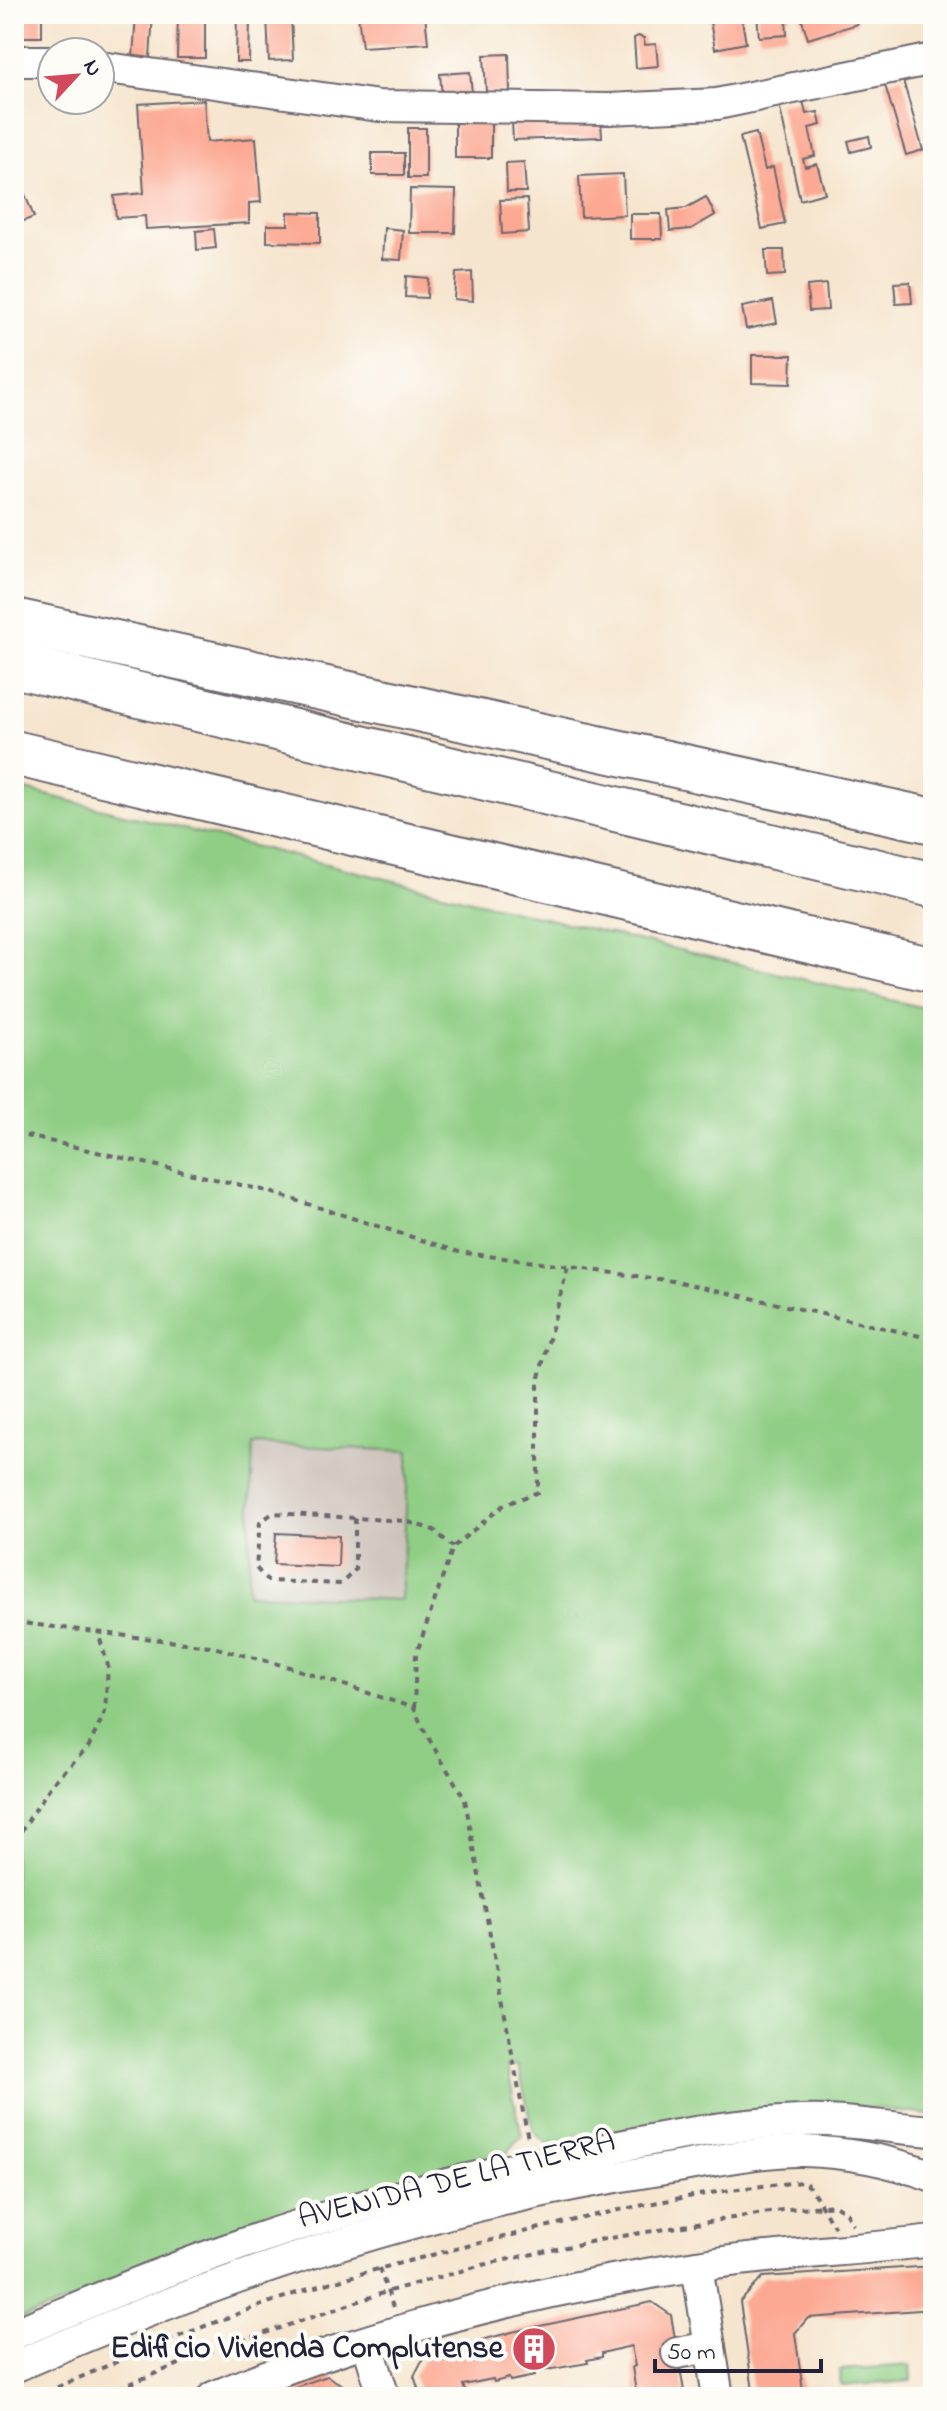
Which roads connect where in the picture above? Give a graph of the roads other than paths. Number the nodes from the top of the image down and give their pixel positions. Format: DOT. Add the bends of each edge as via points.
graph roads {
  1 [pos="933,59"];
  2 [pos="14,61"];
  3 [pos="36,61"];
  4 [pos="116,69"];
  5 [pos="14,621"];
  6 [pos="14,665"];
  7 [pos="14,753"];
  8 [pos="933,821"];
  9 [pos="933,885"];
  10 [pos="933,970"];
  11 [pos="933,2131"];
  12 [pos="933,2176"];
  13 [pos="933,2241"];
  14 [pos="697,2266"];
  15 [pos="14,2334"];
  16 [pos="367,2342"];
  17 [pos="710,2347"];
  18 [pos="677,2353"];
  19 [pos="14,2367"];
  20 [pos="213,2397"];
  21 [pos="384,2397"];
  22 [pos="718,2397"];
  1 -- 4 [label="street" via="717,104 609,109 379,106"];
  2 -- 3 [label="street"];
  5 -- 8 [label="highway"];
  6 -- 9 [label="highway"];
  7 -- 10 [label="highway"];
  11 -- 15 [label="street, AVENIDA DE LA TIERRA" via="850,2120 727,2128 468,2178 340,2212 105,2295"];
  12 -- 19 [label="street, AVENIDA DE LA TIERRA" via="848,2154 799,2151 553,2190 349,2241 117,2321"];
  13 -- 14 [label="street"];
  14 -- 16 [label="street" via="546,2293"];
  14 -- 17 [label="street"];
  16 -- 20 [label="street"];
  16 -- 21 [label="street"];
  17 -- 18 [label="street"];
  17 -- 22 [label="street"];
}
